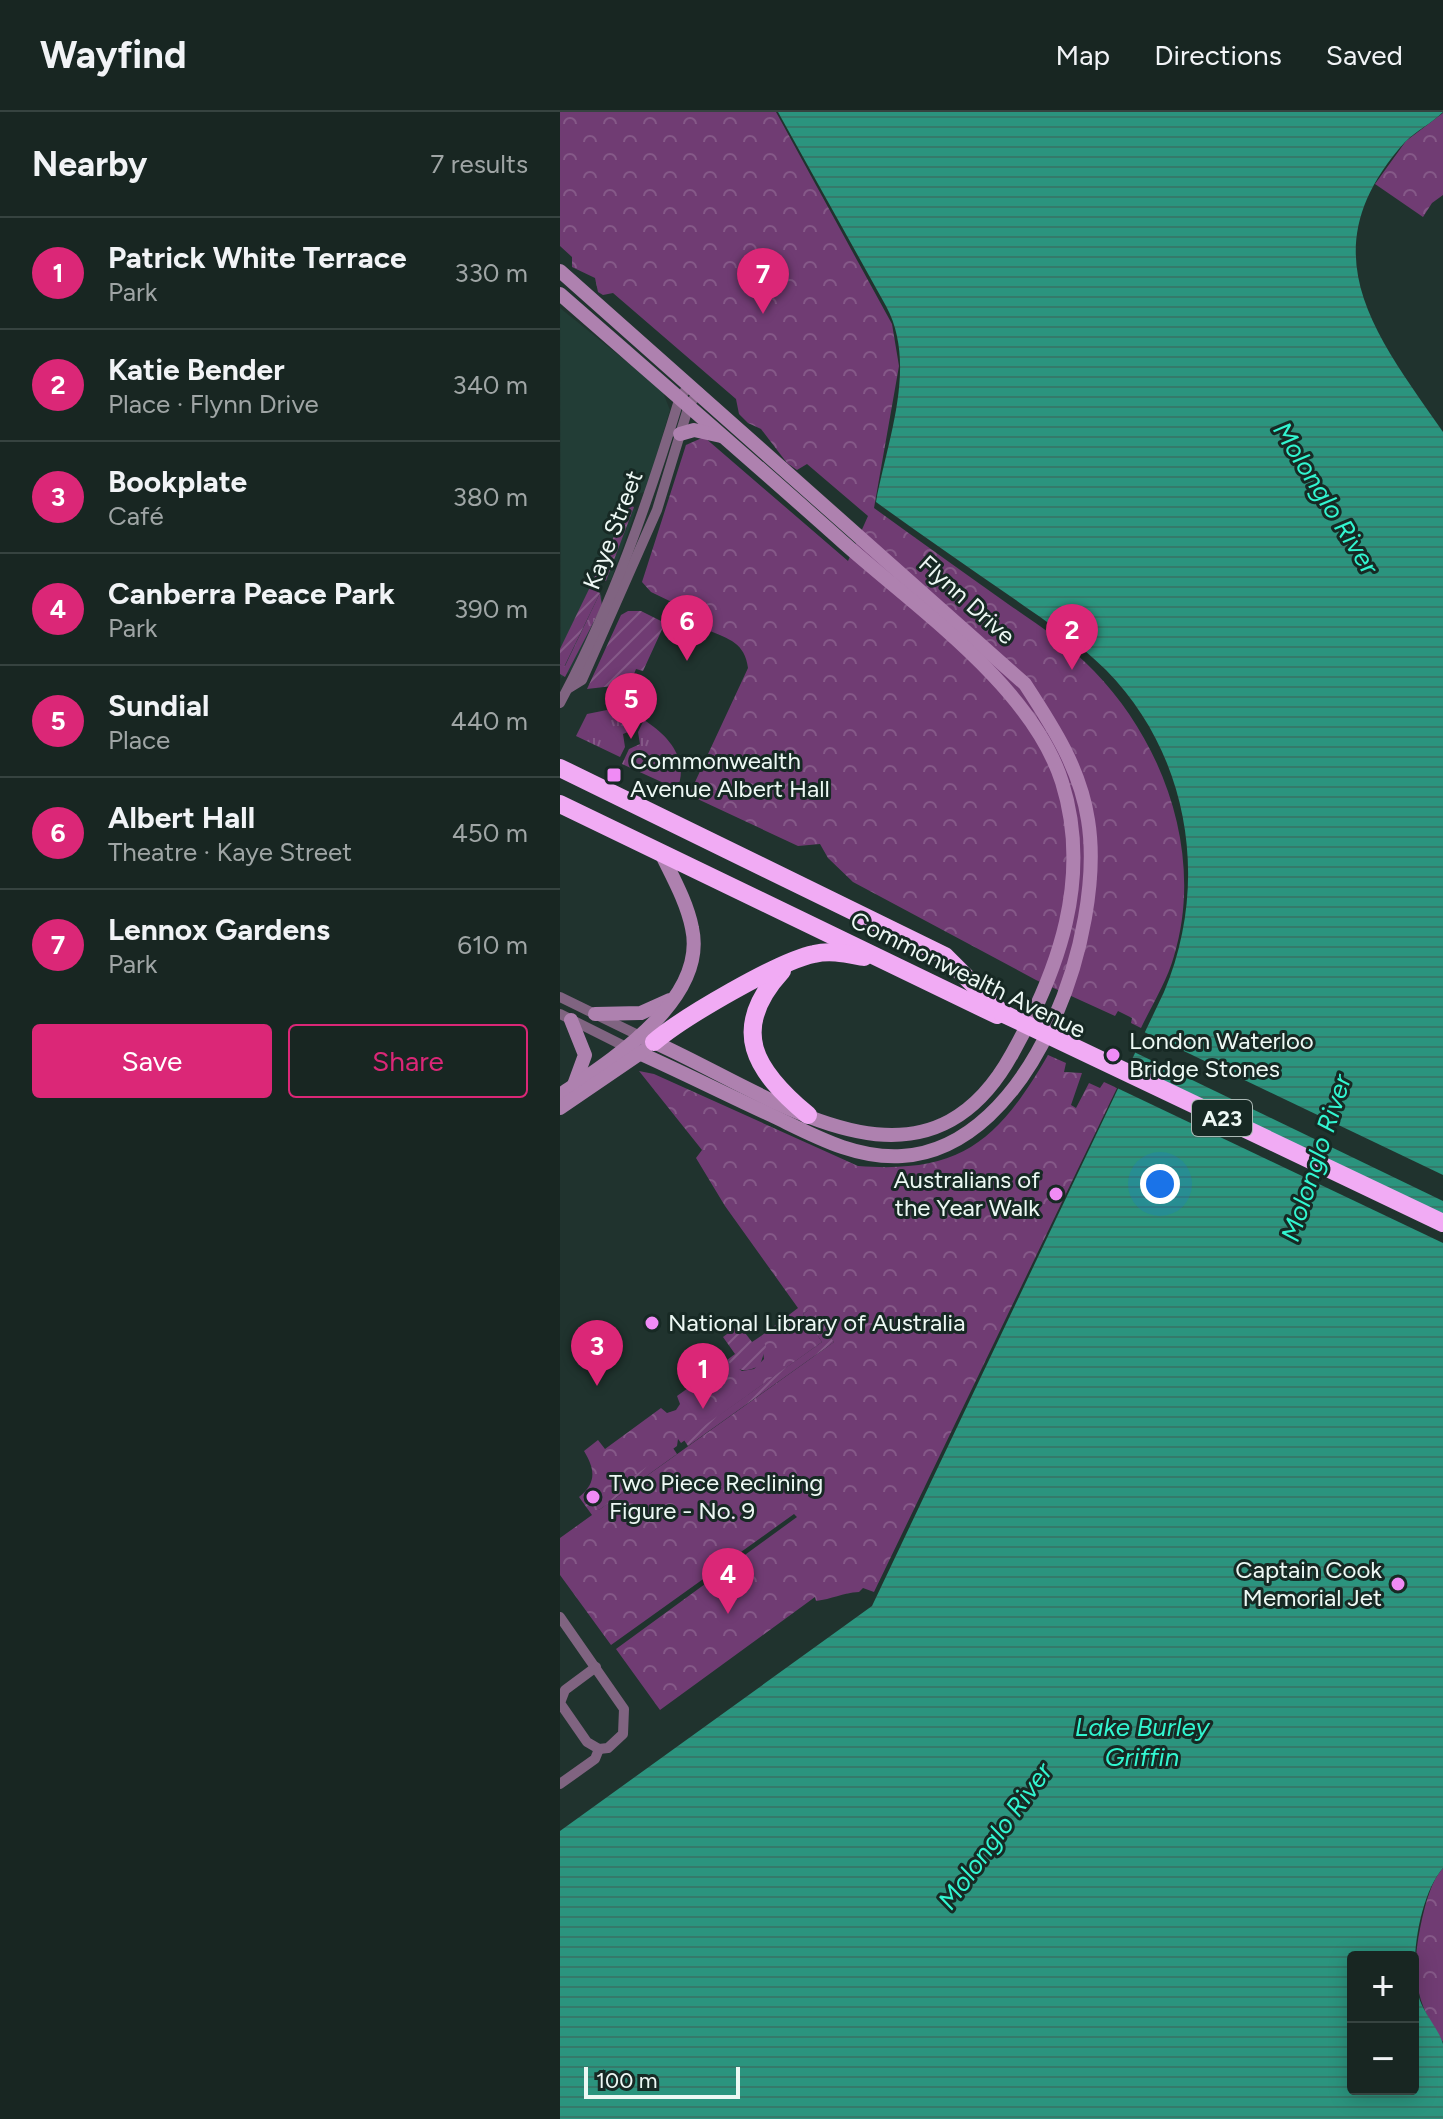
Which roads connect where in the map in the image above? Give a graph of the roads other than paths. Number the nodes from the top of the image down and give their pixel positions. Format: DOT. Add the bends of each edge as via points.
graph roads {
  1 [pos="560,271"];
  2 [pos="560,294"];
  3 [pos="651,351"];
  4 [pos="640,363"];
  5 [pos="694,388"];
  6 [pos="685,401"];
  7 [pos="680,434"];
  8 [pos="725,437"];
  9 [pos="564,687"];
  10 [pos="560,703"];
  11 [pos="560,768"];
  12 [pos="560,804"];
  13 [pos="661,853"];
  14 [pos="882,959"];
  15 [pos="790,963"];
  16 [pos="560,997"];
  17 [pos="674,998"];
  18 [pos="595,1014"];
  19 [pos="1001,1015"];
  20 [pos="565,1017"];
  21 [pos="641,1045"];
  22 [pos="574,1085"];
  23 [pos="560,1095"];
  24 [pos="560,1108"];
  25 [pos="808,1115"];
  26 [pos="1443,1226"];
  27 [pos="560,1617"];
  28 [pos="596,1667"];
  29 [pos="599,1749"];
  30 [pos="560,1784"];
  1 -- 3 [label="main road, Flynn Drive"];
  2 -- 4 [label="main road, Flynn Drive"];
  3 -- 4 [label="main road"];
  3 -- 5 [label="main road, Flynn Drive"];
  4 -- 6 [label="main road, Flynn Drive"];
  5 -- 6 [label="street, Kaye Street"];
  5 -- 21 [label="main road, Flynn Drive" via="1025,684 1073,762 1089,822 1091,871 1069,982 1045,1036 998,1110 946,1145 903,1156 859,1153"];
  6 -- 7 [label="street, Kaye Street"];
  6 -- 8 [label="main road, Flynn Drive"];
  6 -- 9 [label="street, Kaye Street" via="646,505"];
  7 -- 8 [label="main road" via="694,430"];
  7 -- 9 [label="street, Kaye Street" via="622,596 582,680"];
  8 -- 25 [label="main road, Flynn Drive" via="1009,692 1051,752 1071,831 1074,888 1054,970 1002,1073 972,1107 934,1130 891,1137"];
  9 -- 10 [label="street, Kaye Street"];
  11 -- 19 [label="highway, Commonwealth Avenue / A23" via="945,956"];
  12 -- 13 [label="highway, Commonwealth Avenue / A23"];
  13 -- 14 [label="highway, Commonwealth Avenue / A23"];
  13 -- 17 [label="main road" via="693,930 690,966"];
  14 -- 15 [label="highway" via="828,952"];
  14 -- 19 [label="highway, Commonwealth Avenue / A23"];
  15 -- 21 [label="highway"];
  15 -- 25 [label="highway" via="757,1006 752,1036 768,1078"];
  16 -- 18 [label="street"];
  17 -- 18 [label="main road" via="641,1013"];
  17 -- 21 [label="main road"];
  18 -- 21 [label="street"];
  19 -- 26 [label="highway, Commonwealth Avenue / A23, bridge"];
  19 -- 26 [label="highway, Commonwealth Avenue / A23, bridge"];
  20 -- 21 [label="street"];
  20 -- 22 [label="main road" via="585,1055"];
  21 -- 22 [label="main road"];
  21 -- 24 [label="main road"];
  21 -- 25 [label="main road, Flynn Drive"];
  22 -- 23 [label="main road"];
  27 -- 28 [label="street"];
  28 -- 29 [label="street" via="626,1717 618,1742"];
  28 -- 29 [label="street" via="565,1690 560,1703 587,1742"];
  29 -- 30 [label="street" via="595,1759"];
}
